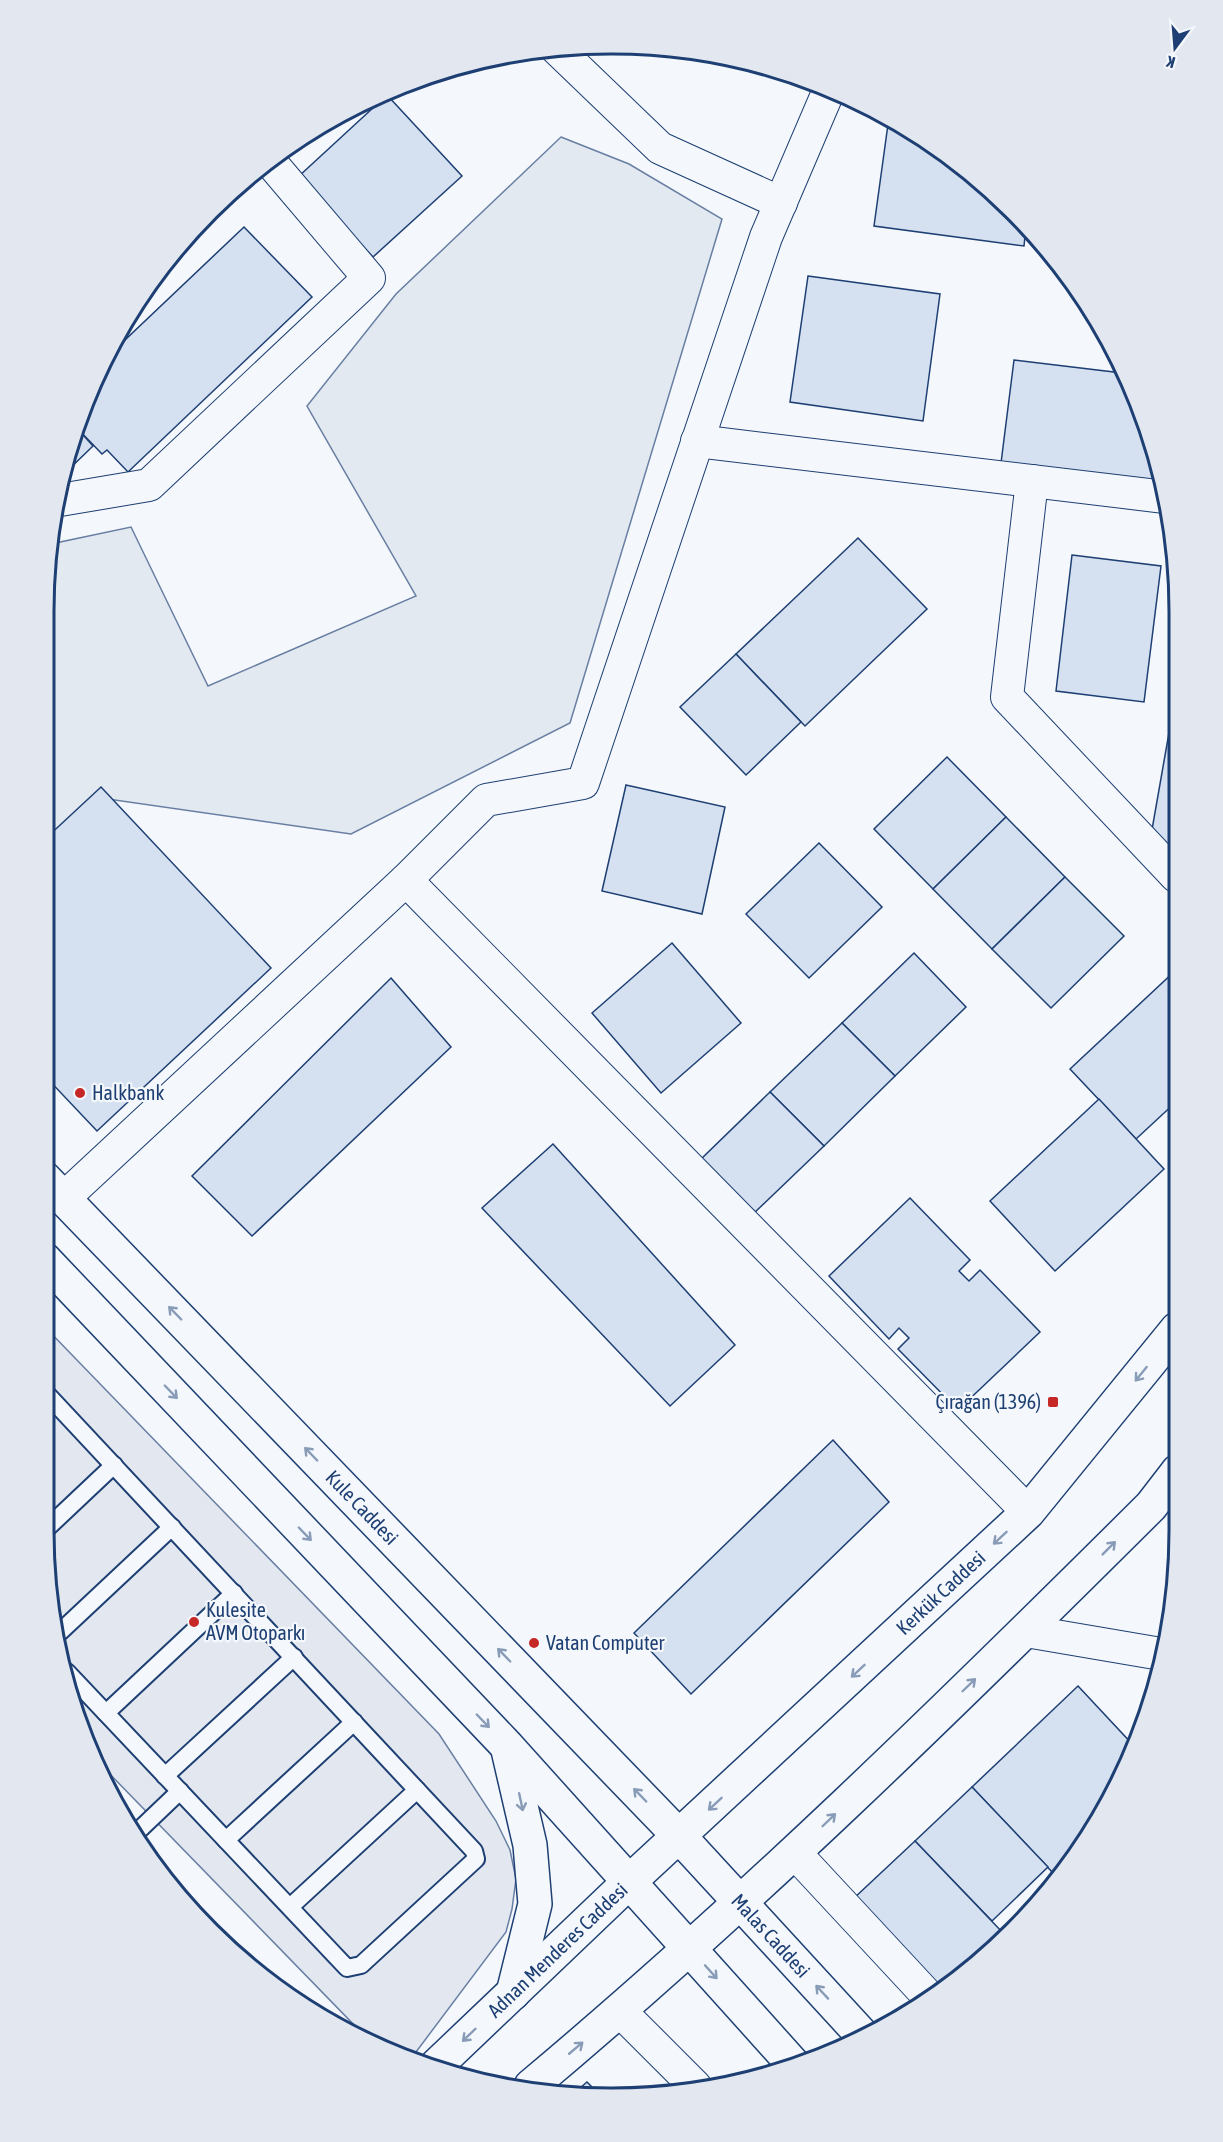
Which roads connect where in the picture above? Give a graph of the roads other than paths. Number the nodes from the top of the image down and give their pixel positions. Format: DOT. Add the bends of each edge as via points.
graph roads {
  1 [pos="564,56"];
  2 [pos="826,97"];
  3 [pos="275,167"];
  4 [pos="781,203"];
  5 [pos="697,441"];
  6 [pos="1032,481"];
  7 [pos="1156,496"];
  8 [pos="66,499"];
  9 [pos="1169,869"];
  10 [pos="406,880"];
  11 [pos="54,1188"];
  12 [pos="56,1280"];
  13 [pos="1169,1340"];
  14 [pos="54,1407"];
  15 [pos="114,1465"];
  16 [pos="1169,1483"];
  17 [pos="1028,1512"];
  18 [pos="54,1522"];
  19 [pos="172,1527"];
  20 [pos="234,1593"];
  21 [pos="63,1629"];
  22 [pos="1026,1631"];
  23 [pos="1155,1653"];
  24 [pos="294,1657"];
  25 [pos="75,1680"];
  26 [pos="106,1713"];
  27 [pos="354,1722"];
  28 [pos="507,1746"];
  29 [pos="165,1776"];
  30 [pos="417,1790"];
  31 [pos="180,1791"];
  32 [pos="141,1828"];
  33 [pos="681,1837"];
  34 [pos="226,1840"];
  35 [pos="795,1853"];
  36 [pos="630,1881"];
  37 [pos="740,1902"];
  38 [pos="290,1907"];
  39 [pos="689,1949"];
  40 [pos="924,1992"];
  41 [pos="513,1993"];
  42 [pos="620,2011"];
  43 [pos="858,2031"];
  44 [pos="788,2059"];
  45 [pos="441,2061"];
  46 [pos="535,2082"];
  47 [pos="691,2082"];
  1 -- 4 [label="street" via="660,148"];
  2 -- 4 [label="street"];
  3 -- 8 [label="street" via="369,278 149,485"];
  4 -- 5 [label="street"];
  5 -- 6 [label="street"];
  5 -- 10 [label="street" via="583,783 486,800"];
  6 -- 7 [label="street"];
  6 -- 9 [label="street" via="1007,697"];
  10 -- 11 [label="street"];
  10 -- 17 [label="street"];
  33 -- 11 [label="main road, Kule Caddesi, one-way"];
  12 -- 28 [label="main road, one-way"];
  13 -- 17 [label="main road, Kerkük Caddesi, one-way"];
  14 -- 15 [label="lane"];
  15 -- 18 [label="lane"];
  15 -- 19 [label="lane"];
  22 -- 16 [label="main road, one-way" via="1151,1506"];
  17 -- 33 [label="main road, Kerkük Caddesi, one-way"];
  19 -- 20 [label="lane"];
  19 -- 21 [label="lane"];
  20 -- 24 [label="lane"];
  20 -- 26 [label="lane"];
  22 -- 23 [label="street"];
  35 -- 22 [label="main road, one-way"];
  24 -- 27 [label="lane"];
  24 -- 29 [label="lane"];
  25 -- 26 [label="lane"];
  26 -- 29 [label="lane"];
  27 -- 30 [label="lane"];
  27 -- 34 [label="lane"];
  28 -- 36 [label="main road"];
  28 -- 41 [label="main road, one-way" via="530,1845 535,1904"];
  29 -- 31 [label="lane"];
  30 -- 38 [label="lane"];
  30 -- 38 [label="lane" via="476,1855 464,1870 357,1968 347,1968"];
  31 -- 32 [label="lane"];
  31 -- 34 [label="lane"];
  33 -- 36 [label="main road, Adnan Menderes Caddesi"];
  33 -- 37 [label="main road, Malas Caddesi"];
  34 -- 38 [label="lane"];
  35 -- 37 [label="main road"];
  35 -- 40 [label="street"];
  36 -- 39 [label="main road"];
  36 -- 41 [label="main road, Adnan Menderes Caddesi"];
  37 -- 39 [label="main road"];
  43 -- 37 [label="main road, Malas Caddesi, one-way"];
  39 -- 42 [label="main road"];
  39 -- 44 [label="main road, one-way"];
  41 -- 45 [label="main road, Adnan Menderes Caddesi, one-way"];
  46 -- 42 [label="main road, one-way"];
  42 -- 47 [label="street"];
}
